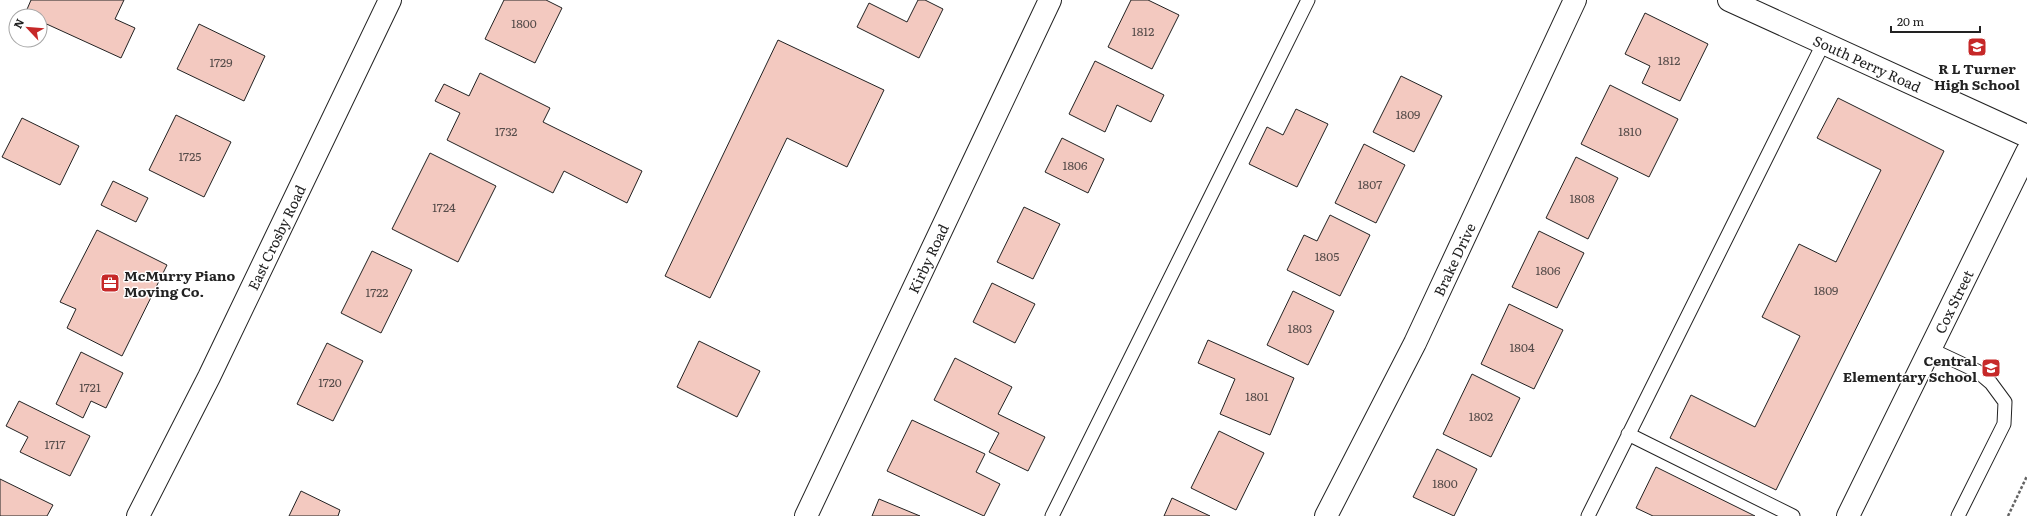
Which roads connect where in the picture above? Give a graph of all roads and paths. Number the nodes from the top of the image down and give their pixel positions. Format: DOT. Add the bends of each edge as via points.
graph roads {
  1 [pos="1050,0"];
  2 [pos="1308,0"];
  3 [pos="1575,0"];
  4 [pos="1729,0"];
  5 [pos="386,1"];
  6 [pos="1823,44"];
  7 [pos="2027,136"];
  8 [pos="2027,152"];
  9 [pos="1930,349"];
  10 [pos="1628,434"];
  11 [pos="2027,476"];
  12 [pos="138,516"];
  13 [pos="806,516"];
  14 [pos="1052,516"];
  15 [pos="1326,516"];
  16 [pos="1588,516"];
  17 [pos="1793,516"];
  18 [pos="1848,516"];
  19 [pos="1958,516"];
  20 [pos="2008,516"];
  1 -- 13 [label="street, Kirby Road"];
  2 -- 14 [label="lane"];
  3 -- 15 [label="street, Brake Drive" via="1414,343"];
  4 -- 6 [label="street, South Perry Road"];
  5 -- 12 [label="street, East Crosby Road" via="209,377"];
  6 -- 7 [label="street, South Perry Road"];
  6 -- 10 [label="lane"];
  8 -- 9 [label="street, Cox Street"];
  9 -- 18 [label="street, Cox Street"];
  9 -- 19 [label="lane" via="1977,372 1991,383 2005,402 2004,424"];
  10 -- 16 [label="lane"];
  10 -- 17 [label="lane"];
  11 -- 20 [label="path"];
}
